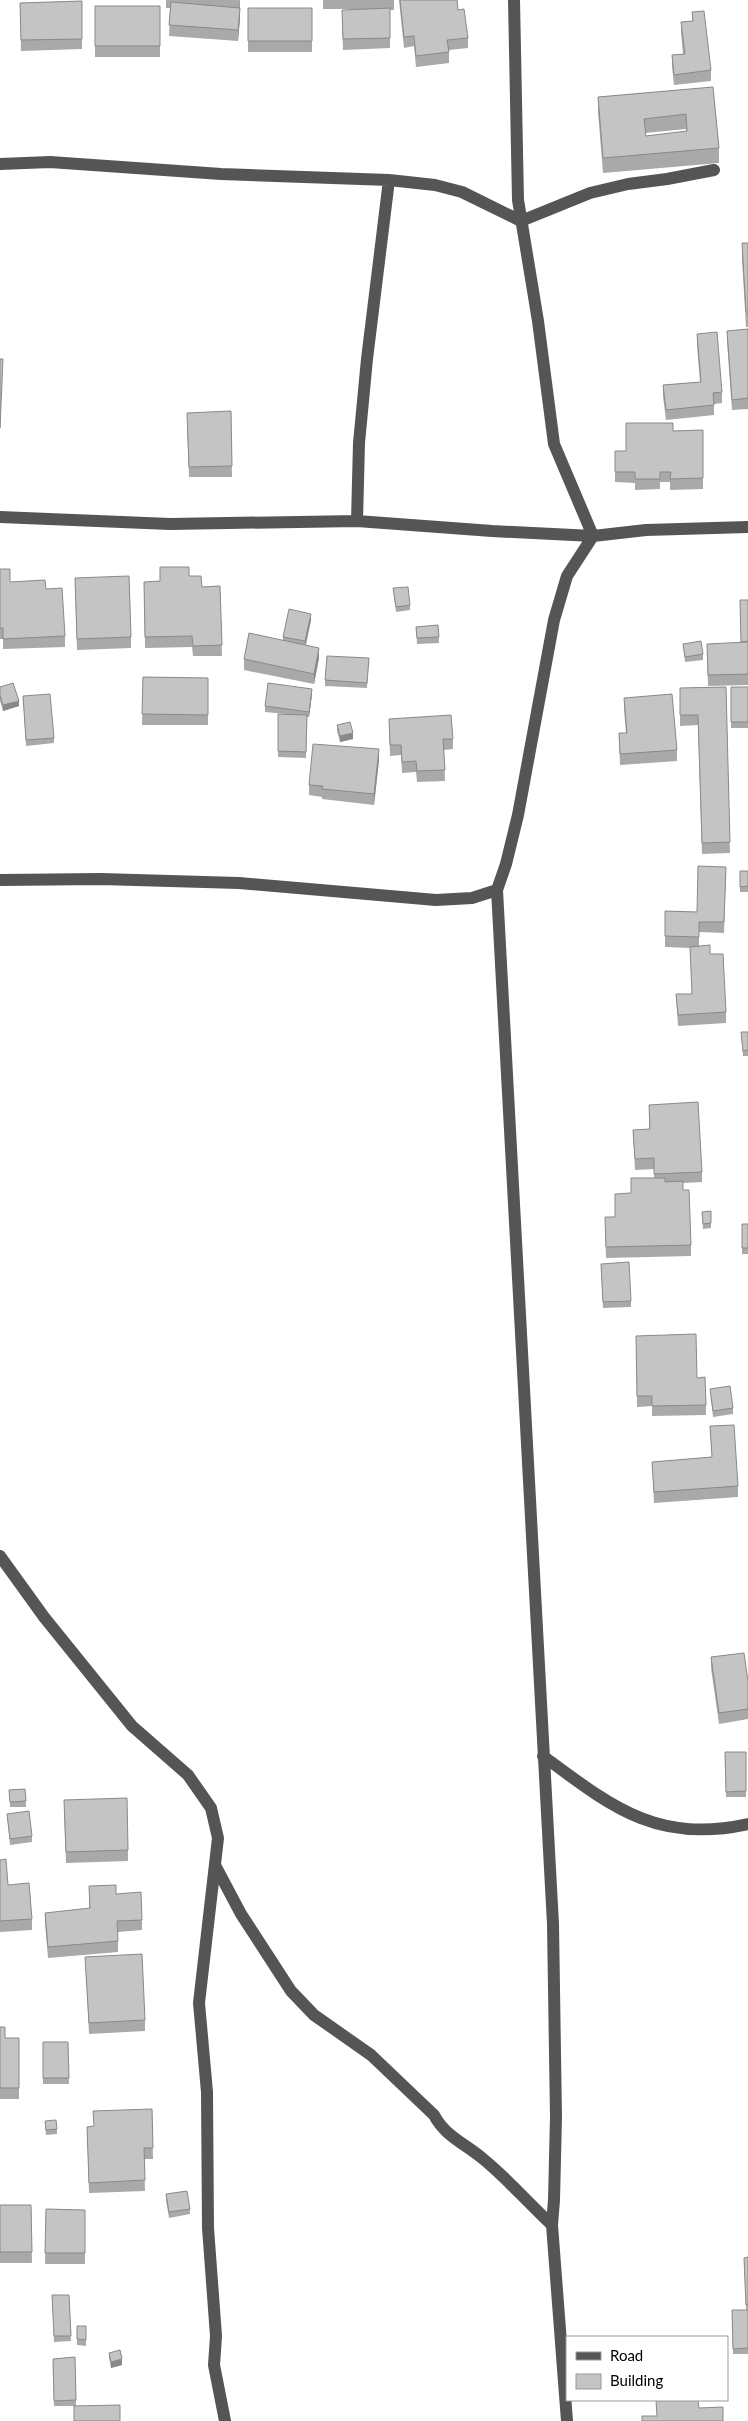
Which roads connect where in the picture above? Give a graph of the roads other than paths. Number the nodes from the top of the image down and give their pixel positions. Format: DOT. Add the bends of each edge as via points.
graph roads {
  1 [pos="514,0"];
  2 [pos="0,164"];
  3 [pos="714,170"];
  4 [pos="389,180"];
  5 [pos="522,221"];
  6 [pos="0,517"];
  7 [pos="357,521"];
  8 [pos="748,526"];
  9 [pos="593,536"];
  10 [pos="0,880"];
  11 [pos="497,890"];
  12 [pos="0,1556"];
  13 [pos="543,1756"];
  14 [pos="748,1824"];
  15 [pos="215,1865"];
  16 [pos="552,2225"];
  17 [pos="224,2421"];
  18 [pos="567,2421"];
  1 -- 5 [label="street" via="516,161"];
  2 -- 4 [label="street" via="50,162 221,174"];
  3 -- 5 [label="street" via="590,193"];
  4 -- 5 [label="street" via="435,185 462,192"];
  4 -- 7 [label="street" via="359,443"];
  5 -- 9 [label="street" via="554,444"];
  6 -- 7 [label="street" via="170,524"];
  7 -- 9 [label="street"];
  8 -- 9 [label="street" via="646,530"];
  9 -- 11 [label="street" via="567,576 554,620 518,815"];
  10 -- 11 [label="street" via="102,879 239,884 436,900 472,898"];
  11 -- 13 [label="street"];
  12 -- 15 [label="street" via="44,1617 132,1726 188,1775 211,1808 218,1838"];
  13 -- 14 [label="street" via="602,1800 634,1817 693,1830 726,1829"];
  13 -- 16 [label="street" via="553,1924 556,2058"];
  15 -- 16 [label="street" via="240,1914 291,1991 314,2015 385,2068 434,2114 448,2134 483,2158"];
  15 -- 17 [label="street" via="199,2003 207,2092 208,2228 216,2336 214,2364"];
  16 -- 18 [label="street"];
}
